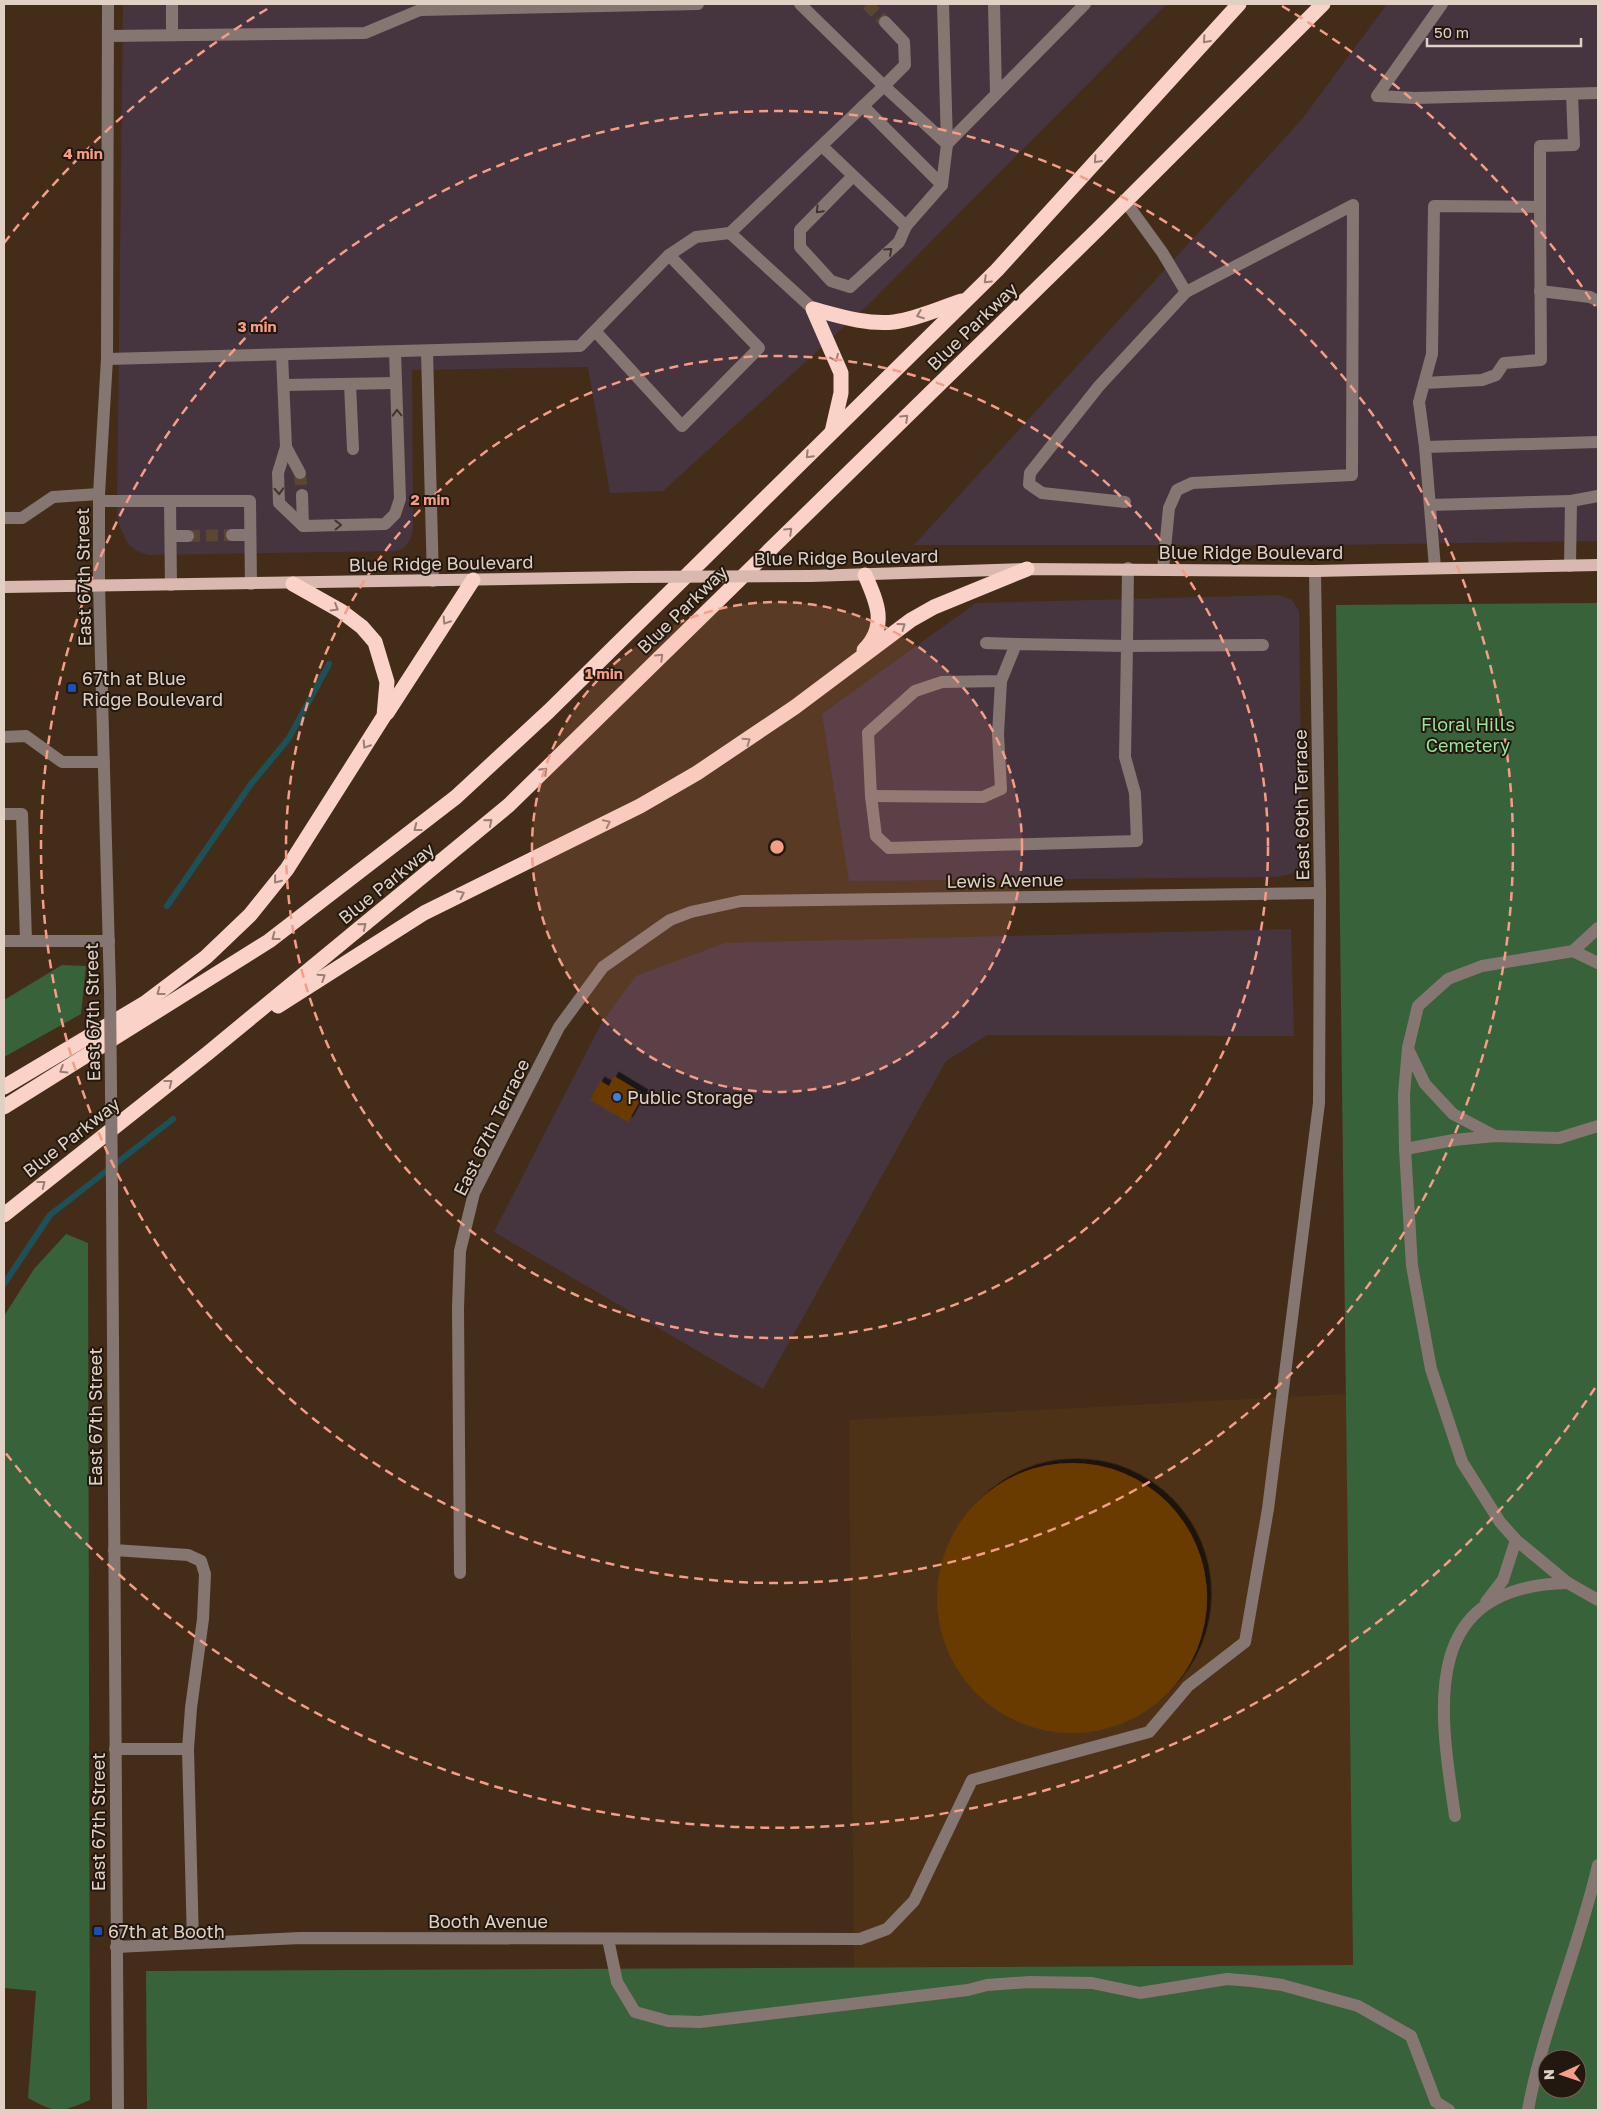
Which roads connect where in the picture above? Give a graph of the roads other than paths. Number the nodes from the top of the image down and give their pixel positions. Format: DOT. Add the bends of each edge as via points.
graph roads {
  1 [pos="108,4"];
  2 [pos="172,4"];
  3 [pos="698,4"];
  4 [pos="800,4"];
  5 [pos="943,4"];
  6 [pos="994,4"];
  7 [pos="1085,4"];
  8 [pos="1239,4"];
  9 [pos="1323,4"];
  10 [pos="1442,4"];
  11 [pos="885,22"];
  12 [pos="172,35"];
  13 [pos="108,36"];
  14 [pos="884,86"];
  15 [pos="1598,93"];
  16 [pos="996,94"];
  17 [pos="1572,94"];
  18 [pos="863,106"];
  19 [pos="946,144"];
  20 [pos="822,146"];
  21 [pos="853,176"];
  22 [pos="942,185"];
  23 [pos="1125,201"];
  24 [pos="1540,206"];
  25 [pos="906,226"];
  26 [pos="730,233"];
  27 [pos="669,255"];
  28 [pos="1540,291"];
  29 [pos="1186,292"];
  30 [pos="966,300"];
  31 [pos="1598,301"];
  32 [pos="813,309"];
  33 [pos="596,332"];
  34 [pos="427,351"];
  35 [pos="395,352"];
  36 [pos="282,355"];
  37 [pos="107,359"];
  38 [pos="396,383"];
  39 [pos="1424,383"];
  40 [pos="350,384"];
  41 [pos="284,385"];
  42 [pos="832,432"];
  43 [pos="1598,442"];
  44 [pos="286,447"];
  45 [pos="1425,447"];
  46 [pos="353,449"];
  47 [pos="300,473"];
  48 [pos="302,495"];
  49 [pos="1598,496"];
  50 [pos="99,498"];
  51 [pos="170,501"];
  52 [pos="1571,501"];
  53 [pos="1125,502"];
  54 [pos="1430,505"];
  55 [pos="4,518"];
  56 [pos="303,526"];
  57 [pos="232,535"];
  58 [pos="250,535"];
  59 [pos="171,536"];
  60 [pos="188,536"];
  61 [pos="1598,565"];
  62 [pos="1570,566"];
  63 [pos="1128,568"];
  64 [pos="1435,568"];
  65 [pos="1027,569"];
  66 [pos="1163,569"];
  67 [pos="1314,570"];
  68 [pos="865,575"];
  69 [pos="473,580"];
  70 [pos="432,581"];
  71 [pos="251,584"];
  72 [pos="293,584"];
  73 [pos="99,585"];
  74 [pos="171,585"];
  75 [pos="4,587"];
  76 [pos="986,642"];
  77 [pos="1016,644"];
  78 [pos="1263,644"];
  79 [pos="1127,646"];
  80 [pos="849,665"];
  81 [pos="1001,681"];
  82 [pos="384,716"];
  83 [pos="4,737"];
  84 [pos="104,762"];
  85 [pos="871,796"];
  86 [pos="4,814"];
  87 [pos="1320,893"];
  88 [pos="691,912"];
  89 [pos="1598,928"];
  90 [pos="4,940"];
  91 [pos="26,940"];
  92 [pos="109,941"];
  93 [pos="1573,951"];
  94 [pos="1598,963"];
  95 [pos="1408,1048"];
  96 [pos="208,1052"];
  97 [pos="4,1087"];
  98 [pos="4,1107"];
  99 [pos="1598,1126"];
  100 [pos="1495,1136"];
  101 [pos="1405,1149"];
  102 [pos="4,1215"];
  103 [pos="1516,1540"];
  104 [pos="114,1550"];
  105 [pos="460,1573"];
  106 [pos="1568,1584"];
  107 [pos="1598,1600"];
  108 [pos="1485,1604"];
  109 [pos="115,1749"];
  110 [pos="188,1749"];
  111 [pos="1455,1816"];
  112 [pos="1598,1865"];
  113 [pos="608,1939"];
  114 [pos="860,1939"];
  115 [pos="193,1943"];
  116 [pos="116,1947"];
  117 [pos="118,2110"];
  118 [pos="1449,2110"];
  119 [pos="1528,2110"];
  1 -- 13 [label="street, East 67th Street"];
  2 -- 12 [label="street"];
  3 -- 12 [label="street" via="420,10 365,33"];
  4 -- 14 [label="street"];
  5 -- 19 [label="street"];
  6 -- 16 [label="street"];
  7 -- 16 [label="street"];
  8 -- 30 [label="highway, Blue Parkway, one-way"];
  9 -- 23 [label="highway, Blue Parkway"];
  10 -- 17 [label="street" via="1377,96"];
  11 -- 14 [label="street" via="904,42 905,65"];
  12 -- 13 [label="street"];
  13 -- 37 [label="street, East 67th Street"];
  14 -- 18 [label="street"];
  14 -- 19 [label="street"];
  15 -- 17 [label="street"];
  16 -- 19 [label="street"];
  17 -- 24 [label="street" via="1574,145 1540,146"];
  18 -- 20 [label="street"];
  18 -- 22 [label="street"];
  19 -- 22 [label="street"];
  20 -- 21 [label="street"];
  20 -- 26 [label="street"];
  21 -- 25 [label="street"];
  21 -- 25 [label="street, one-way" via="800,230 800,247 831,282 850,287 899,242"];
  22 -- 25 [label="street"];
  23 -- 29 [label="street"];
  96 -- 23 [label="highway, Blue Parkway, one-way" via="509,805"];
  24 -- 28 [label="street"];
  24 -- 39 [label="street" via="1434,206 1432,354"];
  26 -- 27 [label="street" via="696,238"];
  26 -- 32 [label="street"];
  27 -- 33 [label="street"];
  27 -- 33 [label="street" via="760,348 682,426"];
  28 -- 31 [label="street" via="1590,297"];
  28 -- 39 [label="street" via="1541,360 1504,363 1496,374 1482,380"];
  29 -- 53 [label="street" via="1099,386 1030,474 1029,484 1042,492"];
  29 -- 66 [label="street" via="1353,205 1352,475 1192,483 1177,490 1169,508"];
  30 -- 32 [label="highway, one-way" via="893,322 848,318"];
  30 -- 42 [label="highway, Blue Parkway"];
  32 -- 42 [label="highway, one-way" via="841,374 841,393"];
  33 -- 34 [label="street" via="580,346"];
  34 -- 35 [label="street"];
  34 -- 70 [label="street"];
  35 -- 36 [label="street"];
  35 -- 38 [label="street"];
  36 -- 37 [label="street"];
  36 -- 41 [label="street"];
  37 -- 50 [label="street, East 67th Street"];
  38 -- 40 [label="street"];
  56 -- 38 [label="street, one-way" via="385,524 395,514 400,499"];
  39 -- 45 [label="street" via="1418,402"];
  40 -- 41 [label="street"];
  40 -- 46 [label="street"];
  41 -- 44 [label="street"];
  42 -- 98 [label="highway, Blue Parkway, one-way" via="549,711 456,798 269,941"];
  43 -- 45 [label="street"];
  44 -- 47 [label="street"];
  44 -- 56 [label="street, one-way" via="278,473 280,503"];
  45 -- 54 [label="street"];
  48 -- 56 [label="street"];
  49 -- 52 [label="street"];
  50 -- 51 [label="street"];
  50 -- 55 [label="street" via="53,497 22,518"];
  50 -- 73 [label="street, East 67th Street"];
  51 -- 58 [label="street" via="250,500"];
  51 -- 59 [label="street"];
  52 -- 54 [label="street"];
  52 -- 62 [label="street"];
  54 -- 64 [label="street"];
  57 -- 58 [label="street"];
  58 -- 71 [label="street"];
  59 -- 60 [label="street"];
  59 -- 74 [label="street"];
  61 -- 62 [label="main road, Blue Ridge Boulevard"];
  62 -- 64 [label="main road, Blue Ridge Boulevard"];
  63 -- 65 [label="main road, Blue Ridge Boulevard"];
  63 -- 66 [label="main road, Blue Ridge Boulevard"];
  63 -- 79 [label="street"];
  64 -- 67 [label="main road, Blue Ridge Boulevard"];
  65 -- 68 [label="main road, Blue Ridge Boulevard"];
  80 -- 65 [label="highway, one-way" via="934,607"];
  66 -- 67 [label="main road, Blue Ridge Boulevard"];
  67 -- 87 [label="street, East 69th Terrace"];
  68 -- 69 [label="main road, Blue Ridge Boulevard, bridge"];
  68 -- 80 [label="highway" via="878,604 878,623 868,646"];
  69 -- 70 [label="main road, Blue Ridge Boulevard"];
  69 -- 82 [label="highway, one-way"];
  70 -- 72 [label="main road, Blue Ridge Boulevard"];
  71 -- 72 [label="main road, Blue Ridge Boulevard"];
  71 -- 74 [label="main road, Blue Ridge Boulevard"];
  72 -- 82 [label="highway, one-way" via="341,611 375,642 387,682"];
  73 -- 74 [label="main road, Blue Ridge Boulevard"];
  73 -- 75 [label="main road, Blue Ridge Boulevard"];
  73 -- 84 [label="street, East 67th Street"];
  76 -- 77 [label="street"];
  77 -- 79 [label="street"];
  77 -- 81 [label="street"];
  78 -- 79 [label="street"];
  79 -- 85 [label="street" via="1124,757 1135,793 1137,841 889,848 876,836"];
  96 -- 80 [label="highway, one-way" via="424,913 640,806 697,773 795,707"];
  81 -- 85 [label="street" via="942,682 915,691 868,733"];
  81 -- 85 [label="street" via="998,734 1001,789 984,798"];
  82 -- 97 [label="highway, one-way" via="287,869 250,916 206,957 145,1003"];
  83 -- 84 [label="street" via="26,736 62,762"];
  84 -- 92 [label="street, East 67th Street"];
  86 -- 91 [label="street" via="22,814"];
  87 -- 88 [label="street, Lewis Avenue" via="741,901"];
  87 -- 114 [label="street, East 69th Terrace" via="1318,1103 1268,1509 1245,1642 1188,1686 1149,1732 972,1780 914,1901 887,1928"];
  88 -- 105 [label="street, East 67th Terrace" via="670,920 603,967 559,1027 474,1193 460,1251"];
  89 -- 93 [label="street"];
  90 -- 91 [label="street"];
  91 -- 92 [label="street"];
  92 -- 104 [label="street, East 67th Street, bridge"];
  93 -- 94 [label="street"];
  93 -- 95 [label="street" via="1482,966 1448,979 1418,1006"];
  95 -- 100 [label="street" via="1425,1084 1453,1114"];
  95 -- 101 [label="street" via="1404,1094"];
  102 -- 96 [label="highway, Blue Parkway, one-way"];
  99 -- 100 [label="street" via="1559,1138"];
  100 -- 101 [label="street"];
  101 -- 103 [label="street" via="1412,1266 1431,1369 1462,1462 1500,1522"];
  103 -- 106 [label="street"];
  103 -- 108 [label="street" via="1503,1580"];
  104 -- 109 [label="street, East 67th Street"];
  104 -- 110 [label="street" via="188,1555 201,1561 205,1574 203,1619"];
  106 -- 107 [label="street"];
  106 -- 108 [label="street" via="1514,1590"];
  108 -- 111 [label="street" via="1449,1655 1444,1685 1444,1739"];
  109 -- 110 [label="street"];
  109 -- 116 [label="street, East 67th Street"];
  110 -- 115 [label="street"];
  112 -- 119 [label="street" via="1588,1911 1536,2068"];
  113 -- 114 [label="street, Booth Avenue"];
  113 -- 115 [label="street, Booth Avenue" via="300,1938"];
  113 -- 118 [label="street" via="617,1982 635,2012 668,2021 700,2022 1030,1982 1092,1983 1140,1993 1227,1979 1282,1986 1358,2006 1411,2036 1436,2102"];
  115 -- 116 [label="street, Booth Avenue"];
  116 -- 117 [label="street, East 67th Street"];
}
